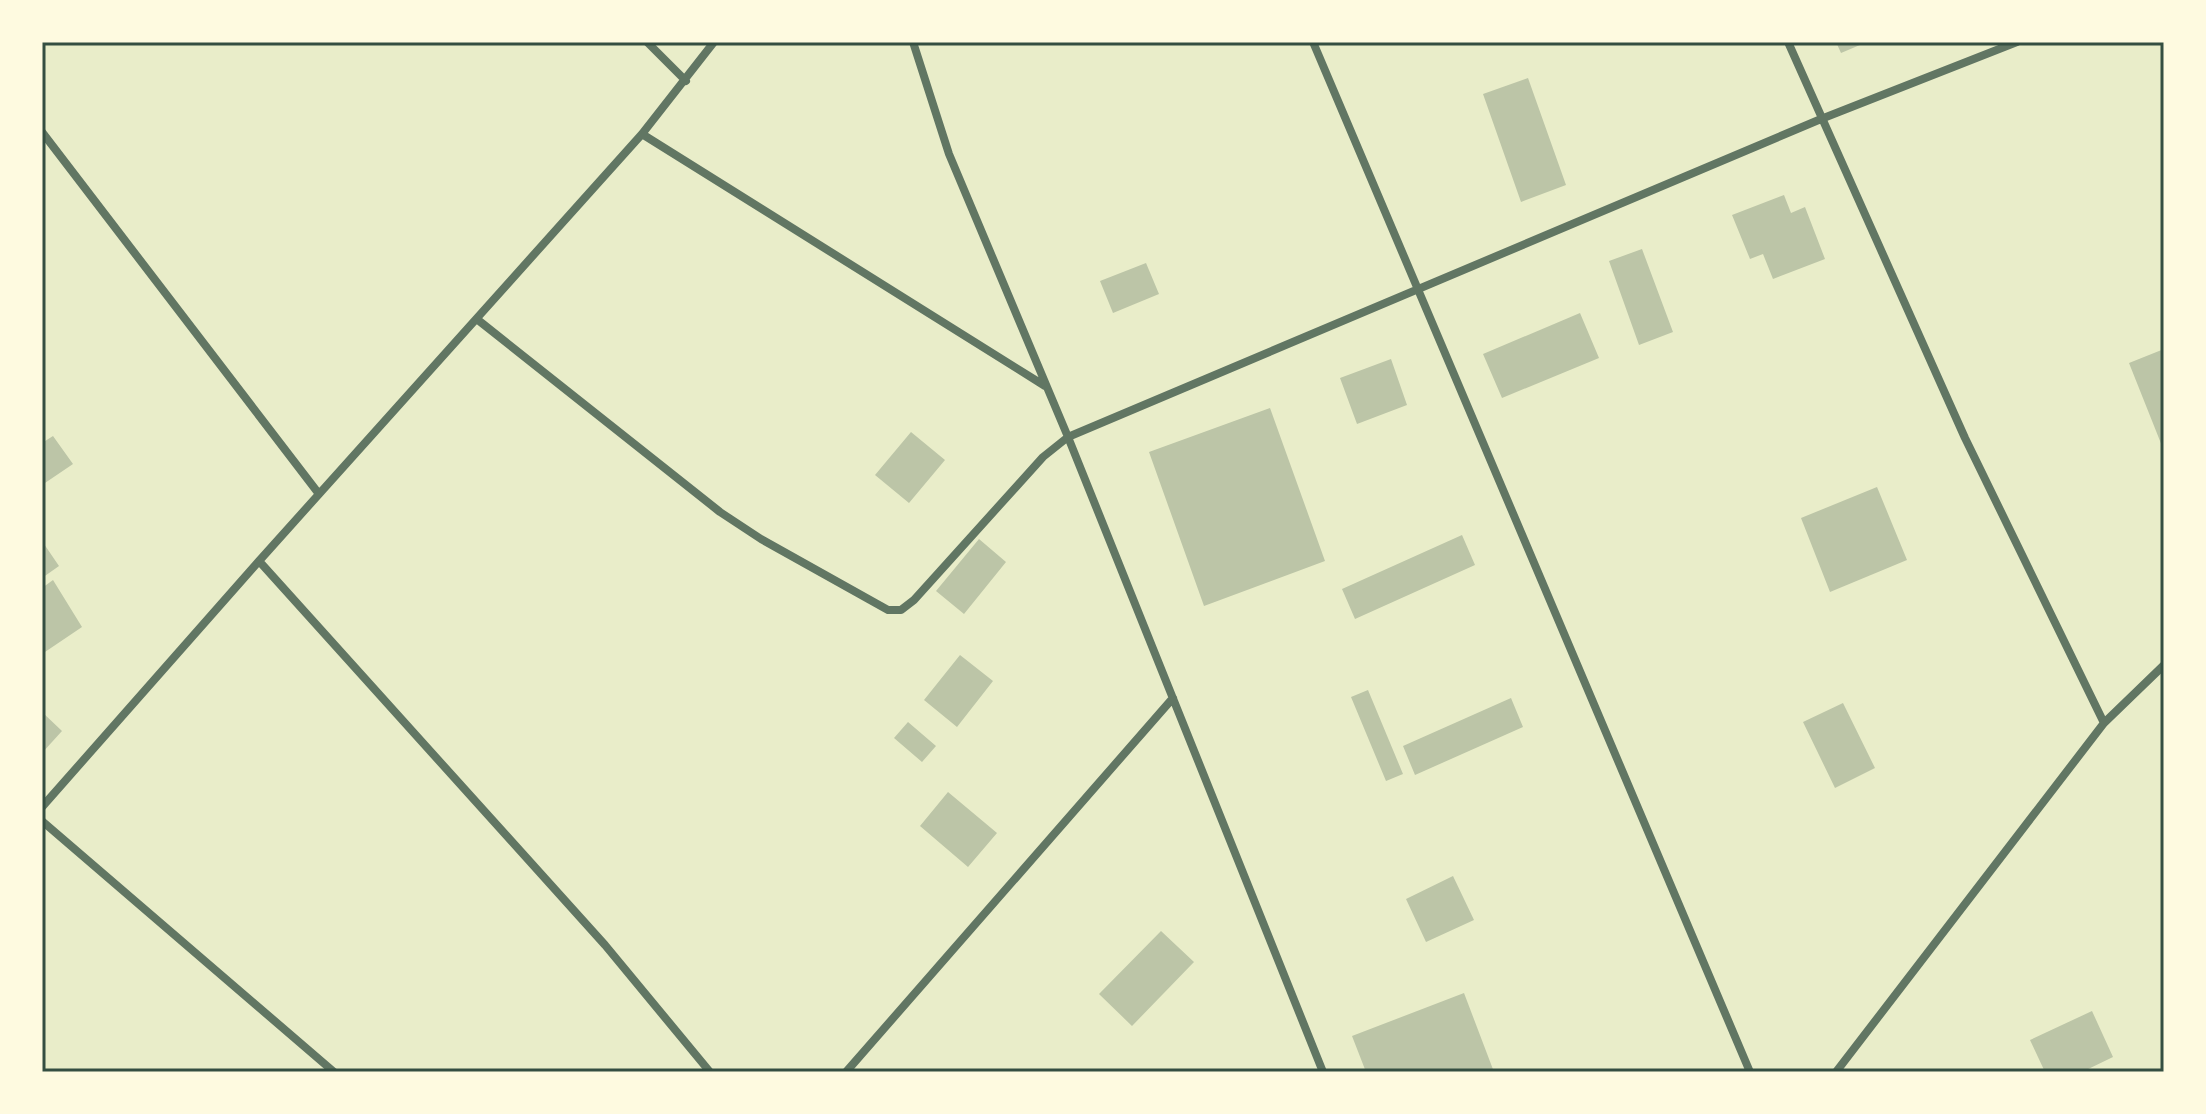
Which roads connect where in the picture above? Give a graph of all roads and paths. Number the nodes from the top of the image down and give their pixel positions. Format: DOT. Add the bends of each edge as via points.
graph roads {
  1 [pos="647,42"];
  2 [pos="714,42"];
  3 [pos="913,42"];
  4 [pos="1313,42"];
  5 [pos="1788,42"];
  6 [pos="2017,42"];
  7 [pos="686,81"];
  8 [pos="1821,119"];
  9 [pos="42,132"];
  10 [pos="642,134"];
  11 [pos="1418,289"];
  12 [pos="478,320"];
  13 [pos="1045,386"];
  14 [pos="1068,437"];
  15 [pos="319,494"];
  16 [pos="259,561"];
  17 [pos="2164,665"];
  18 [pos="1173,698"];
  19 [pos="2104,723"];
  20 [pos="42,807"];
  21 [pos="42,821"];
  22 [pos="334,1072"];
  23 [pos="710,1072"];
  24 [pos="846,1072"];
  25 [pos="1323,1072"];
  26 [pos="1750,1072"];
  27 [pos="1836,1072"];
  1 -- 7 [label="street"];
  2 -- 7 [label="street"];
  3 -- 13 [label="street" via="949,154"];
  4 -- 11 [label="street"];
  5 -- 8 [label="street"];
  6 -- 8 [label="street"];
  7 -- 10 [label="street"];
  8 -- 11 [label="street"];
  8 -- 19 [label="street" via="1965,438"];
  9 -- 15 [label="street"];
  10 -- 12 [label="street"];
  10 -- 13 [label="street"];
  11 -- 14 [label="street"];
  11 -- 26 [label="street"];
  12 -- 14 [label="street" via="720,512 888,610 901,610 914,600 1043,457"];
  12 -- 15 [label="street"];
  13 -- 14 [label="street"];
  14 -- 18 [label="street"];
  15 -- 16 [label="street"];
  16 -- 20 [label="street"];
  16 -- 23 [label="street" via="605,945"];
  17 -- 19 [label="street"];
  18 -- 24 [label="street"];
  18 -- 25 [label="street"];
  19 -- 27 [label="street"];
  21 -- 22 [label="street"];
}
